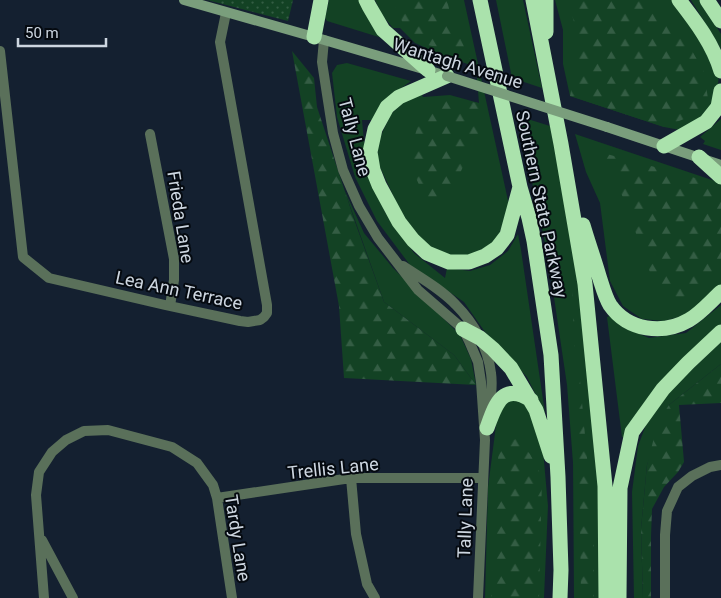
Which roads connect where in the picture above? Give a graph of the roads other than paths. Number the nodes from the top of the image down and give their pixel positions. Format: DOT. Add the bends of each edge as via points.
graph roads {
  1 [pos="184,0"];
  2 [pos="322,0"];
  3 [pos="366,0"];
  4 [pos="478,0"];
  5 [pos="533,0"];
  6 [pos="546,0"];
  7 [pos="679,0"];
  8 [pos="707,0"];
  9 [pos="226,13"];
  10 [pos="721,20"];
  11 [pos="319,38"];
  12 [pos="0,51"];
  13 [pos="428,70"];
  14 [pos="721,71"];
  15 [pos="447,76"];
  16 [pos="548,81"];
  17 [pos="721,91"];
  18 [pos="150,134"];
  19 [pos="561,144"];
  20 [pos="664,146"];
  21 [pos="699,157"];
  22 [pos="721,165"];
  23 [pos="721,177"];
  24 [pos="520,187"];
  25 [pos="395,260"];
  26 [pos="721,292"];
  27 [pos="170,306"];
  28 [pos="463,329"];
  29 [pos="721,332"];
  30 [pos="480,338"];
  31 [pos="531,400"];
  32 [pos="486,434"];
  33 [pos="721,465"];
  34 [pos="558,477"];
  35 [pos="351,478"];
  36 [pos="483,478"];
  37 [pos="217,498"];
  38 [pos="40,535"];
  39 [pos="44,598"];
  40 [pos="73,598"];
  41 [pos="232,598"];
  42 [pos="375,598"];
  43 [pos="478,598"];
  44 [pos="560,598"];
  45 [pos="606,598"];
  46 [pos="619,598"];
  47 [pos="665,598"];
  1 -- 9 [label="main road, Wantagh Avenue"];
  2 -- 11 [label="highway"];
  3 -- 13 [label="highway" via="383,30"];
  4 -- 24 [label="highway, Southern State Parkway"];
  5 -- 16 [label="highway, Southern State Parkway"];
  6 -- 16 [label="highway"];
  7 -- 14 [label="highway" via="706,37"];
  8 -- 10 [label="highway"];
  9 -- 11 [label="main road, Wantagh Avenue"];
  9 -- 27 [label="street, Lea Ann Terrace" via="220,42 267,312 260,320 248,322"];
  11 -- 13 [label="main road, Wantagh Avenue"];
  11 -- 25 [label="street, Tally Lane" via="333,133 344,170 359,206"];
  12 -- 27 [label="street, Lea Ann Terrace" via="23,257 49,278"];
  13 -- 15 [label="main road, Wantagh Avenue"];
  15 -- 20 [label="main road, Wantagh Avenue, bridge"];
  15 -- 24 [label="highway" via="399,97 387,107 374,129 370,152 373,170 399,222 427,253 449,262 470,262 497,248 506,235"];
  16 -- 19 [label="highway, Southern State Parkway"];
  17 -- 20 [label="highway" via="718,107 706,122"];
  18 -- 27 [label="street, Frieda Lane" via="174,259"];
  19 -- 26 [label="highway" via="604,290 610,304 622,318 642,328 673,327 699,313"];
  19 -- 45 [label="highway, Southern State Parkway" via="585,284 604,477"];
  20 -- 21 [label="main road, Wantagh Avenue"];
  21 -- 22 [label="main road, Wantagh Avenue"];
  21 -- 23 [label="highway"];
  24 -- 34 [label="highway, Southern State Parkway" via="534,241 551,354"];
  25 -- 28 [label="street, Tally Lane" via="418,290"];
  25 -- 30 [label="street, Tally Lane" via="456,305"];
  28 -- 30 [label="highway"];
  28 -- 32 [label="street, Tally Lane" via="478,362"];
  29 -- 46 [label="highway" via="663,388 632,432 620,488"];
  30 -- 31 [label="highway" via="511,368"];
  30 -- 32 [label="street, Tally Lane" via="491,373 492,395"];
  31 -- 32 [label="highway" via="521,394 502,397 496,404"];
  31 -- 34 [label="highway"];
  32 -- 36 [label="street, Tally Lane"];
  33 -- 47 [label="street" via="692,476 678,487 667,511"];
  34 -- 44 [label="highway, Southern State Parkway"];
  35 -- 36 [label="street, Trellis Lane"];
  35 -- 37 [label="street, Trellis Lane"];
  35 -- 42 [label="street" via="356,534 367,584"];
  36 -- 43 [label="street, Tally Lane"];
  37 -- 38 [label="street, Tardy Lane" via="213,485 197,463 172,447 108,430 84,431 52,452 40,472 36,495"];
  37 -- 41 [label="street, Tardy Lane"];
  38 -- 39 [label="street, Tardy Lane"];
  38 -- 40 [label="street, Tardy Lane"];
}
